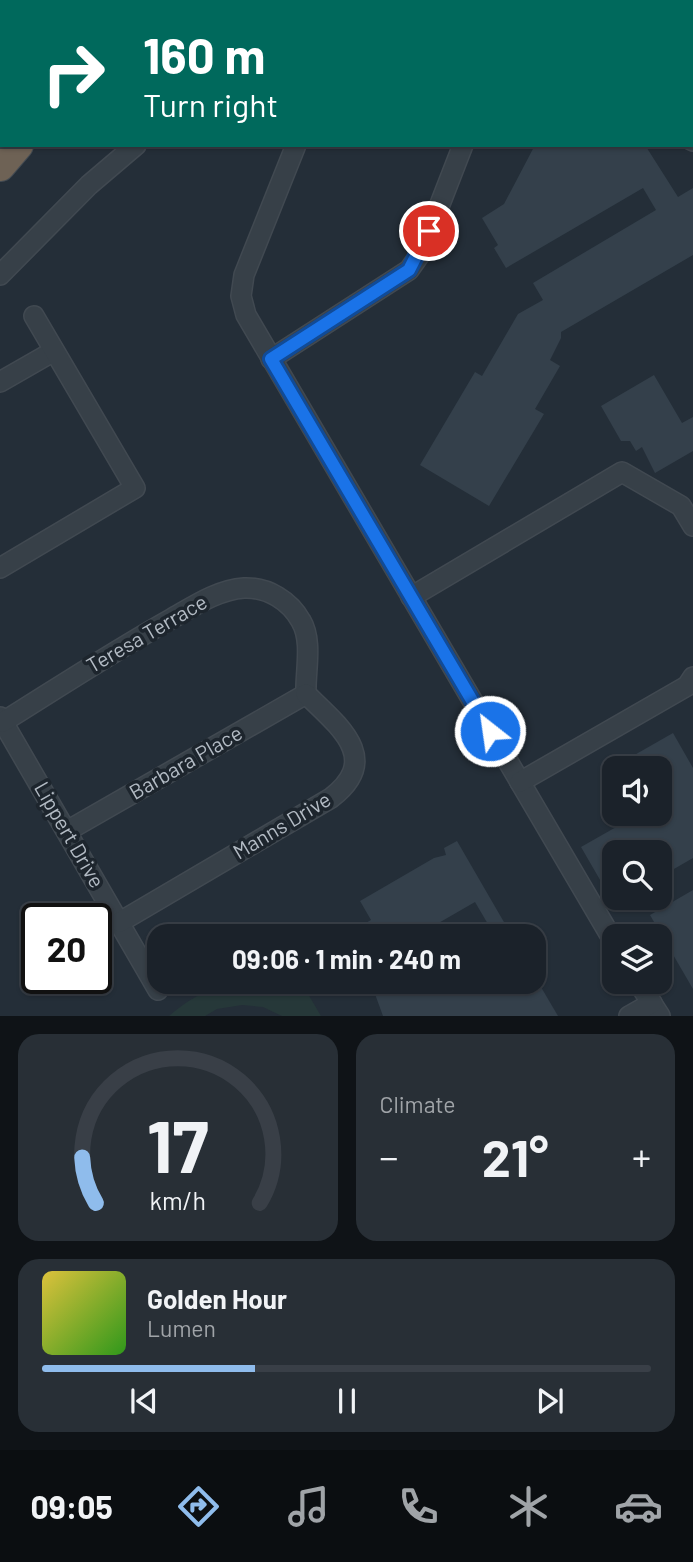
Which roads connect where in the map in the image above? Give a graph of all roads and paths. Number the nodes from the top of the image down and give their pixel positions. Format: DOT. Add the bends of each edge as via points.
graph roads {
  1 [pos="17,147"];
  2 [pos="134,147"];
  3 [pos="295,147"];
  4 [pos="462,147"];
  5 [pos="0,166"];
  6 [pos="0,275"];
  7 [pos="34,316"];
  8 [pos="54,351"];
  9 [pos="271,359"];
  10 [pos="0,382"];
  11 [pos="693,526"];
  12 [pos="0,568"];
  13 [pos="411,597"];
  14 [pos="693,677"];
  15 [pos="306,695"];
  16 [pos="1,719"];
  17 [pos="520,782"];
  18 [pos="67,831"];
  19 [pos="120,922"];
  20 [pos="603,924"];
  21 [pos="147,970"];
  22 [pos="646,994"];
  23 [pos="656,1009"];
  24 [pos="629,1016"];
  1 -- 5 [label="highway"];
  2 -- 6 [label="street"];
  3 -- 9 [label="street" via="244,275 241,296 246,315"];
  4 -- 9 [label="street" via="421,253 409,270"];
  7 -- 8 [label="street"];
  8 -- 10 [label="street"];
  8 -- 12 [label="street" via="135,488"];
  9 -- 13 [label="street"];
  11 -- 13 [label="street" via="681,506 622,472"];
  13 -- 17 [label="street"];
  14 -- 17 [label="street" via="687,686"];
  15 -- 16 [label="street, Teresa Terrace" via="303,623 289,603 269,592 245,588 218,593"];
  15 -- 18 [label="street, Barbara Place"];
  15 -- 19 [label="street, Manns Drive" via="343,733 355,757 351,779 331,798"];
  16 -- 18 [label="street, Lippert Drive"];
  17 -- 20 [label="street"];
  18 -- 19 [label="street, Lippert Drive"];
  19 -- 21 [label="street, Lippert Drive"];
  22 -- 23 [label="street"];
  23 -- 24 [label="street"];
}
